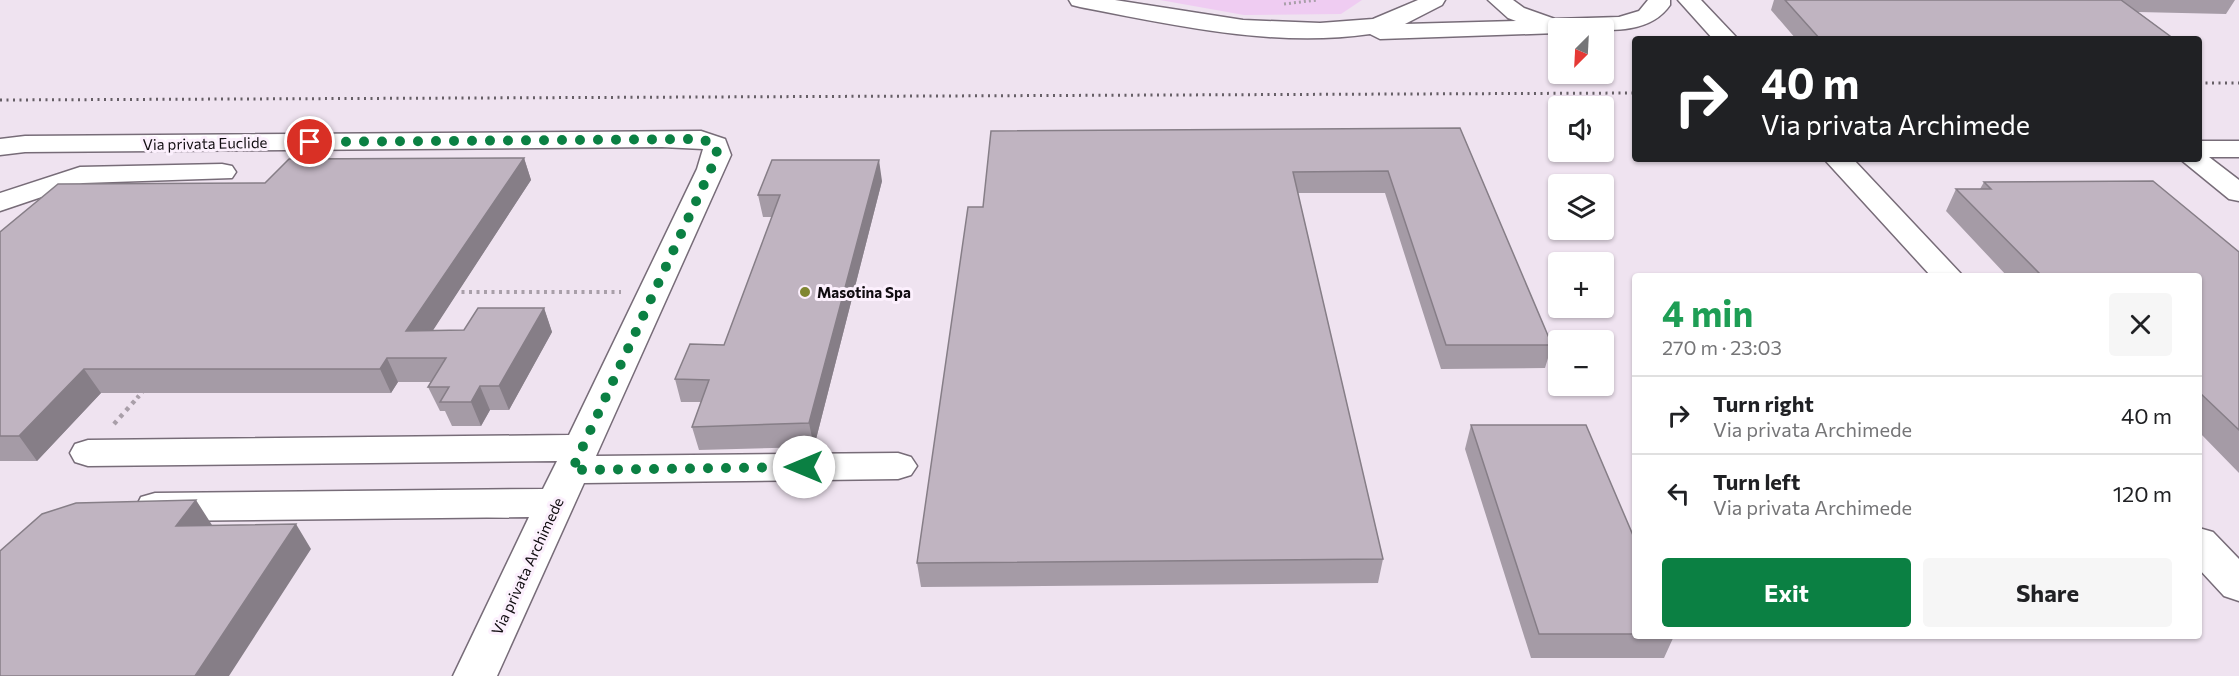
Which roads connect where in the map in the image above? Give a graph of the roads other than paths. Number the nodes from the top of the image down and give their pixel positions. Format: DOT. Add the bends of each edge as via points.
graph roads {
  1 [pos="1080,0"];
  2 [pos="1434,0"];
  3 [pos="1500,0"];
  4 [pos="1659,0"];
  5 [pos="1689,0"];
  6 [pos="1372,5"];
  7 [pos="1548,24"];
  8 [pos="1614,24"];
  9 [pos="1548,28"];
  10 [pos="1343,30"];
  11 [pos="1723,36"];
  12 [pos="662,139"];
  13 [pos="0,147"];
  14 [pos="2202,149"];
  15 [pos="2239,149"];
  16 [pos="1841,162"];
  17 [pos="2198,162"];
  18 [pos="222,172"];
  19 [pos="2239,193"];
  20 [pos="0,202"];
  21 [pos="1945,273"];
  22 [pos="88,453"];
  23 [pos="898,466"];
  24 [pos="570,474"];
  25 [pos="124,507"];
  26 [pos="2202,546"];
  27 [pos="2239,585"];
  28 [pos="476,676"];
  1 -- 10 [label="street" via="1231,26"];
  2 -- 10 [label="street" via="1391,22"];
  3 -- 7 [label="street" via="1527,18"];
  4 -- 8 [label="street" via="1652,13 1630,23"];
  5 -- 11 [label="street"];
  6 -- 10 [label="street"];
  9 -- 10 [label="street"];
  12 -- 13 [label="street, Via privata Euclide"];
  12 -- 24 [label="street, Via privata Archimede" via="701,139 716,145 717,155"];
  14 -- 15 [label="street"];
  16 -- 21 [label="street"];
  17 -- 19 [label="street"];
  18 -- 20 [label="street" via="80,175"];
  22 -- 24 [label="street"];
  23 -- 24 [label="street"];
  24 -- 25 [label="street"];
  24 -- 28 [label="street, Via privata Archimede"];
  26 -- 27 [label="street"];
}
